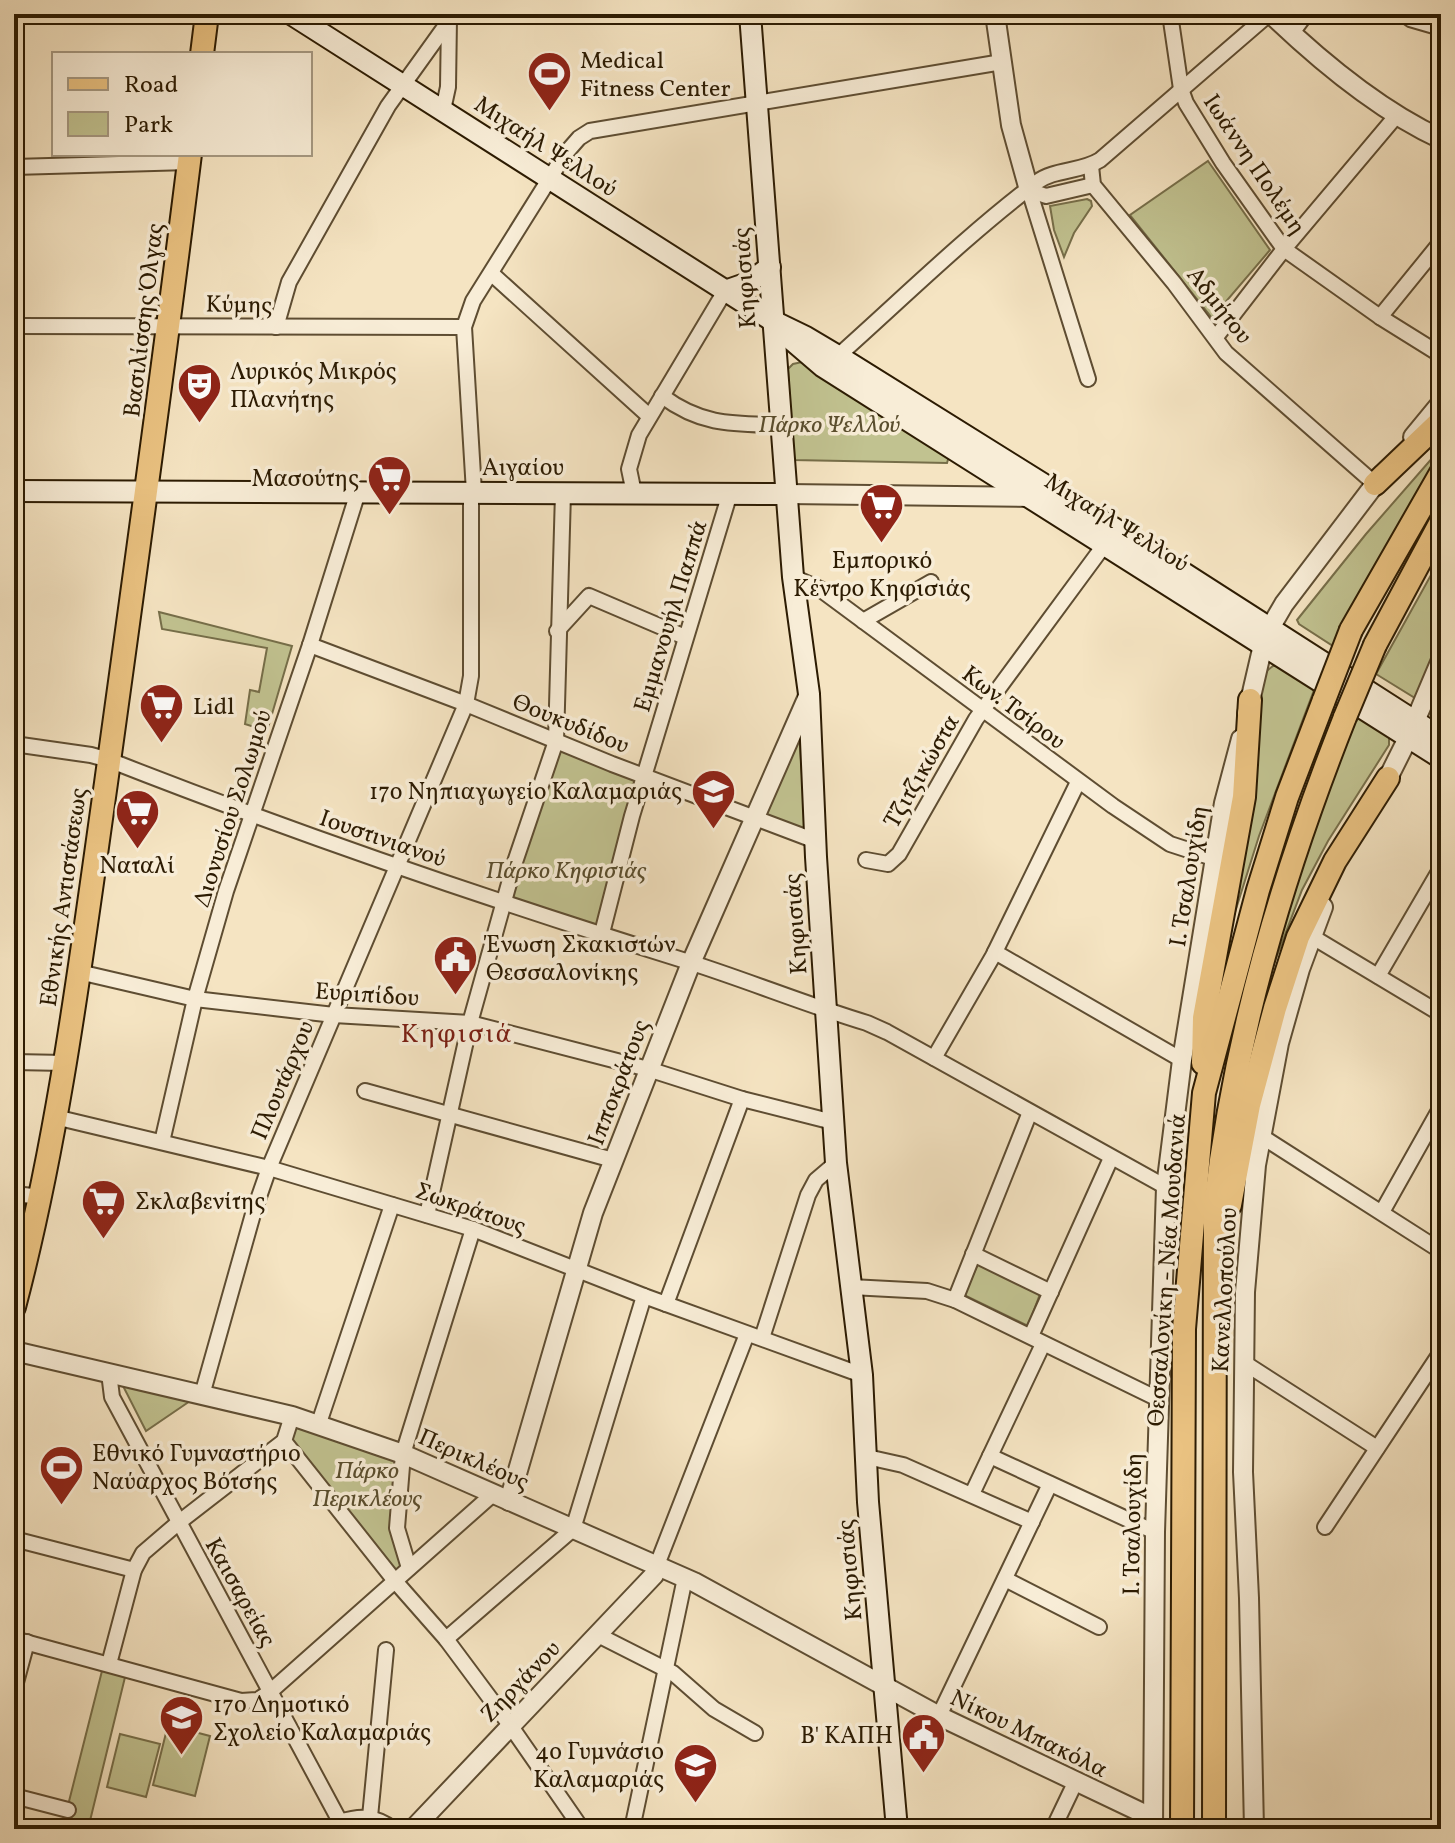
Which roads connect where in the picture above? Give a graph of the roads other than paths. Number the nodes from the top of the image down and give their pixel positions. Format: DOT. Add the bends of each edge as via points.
graph roads {
  1 [pos="207,14"];
  2 [pos="291,14"];
  3 [pos="750,14"];
  4 [pos="995,14"];
  5 [pos="1170,14"];
  6 [pos="1270,14"];
  7 [pos="1306,14"];
  8 [pos="1411,17"];
  9 [pos="449,18"];
  10 [pos="1441,28"];
  11 [pos="1291,34"];
  12 [pos="202,52"];
  13 [pos="1002,62"];
  14 [pos="402,84"];
  15 [pos="1181,89"];
  16 [pos="757,103"];
  17 [pos="443,110"];
  18 [pos="1397,115"];
  19 [pos="1441,139"];
  20 [pos="189,158"];
  21 [pos="1091,166"];
  22 [pos="14,167"];
  23 [pos="549,179"];
  24 [pos="1093,185"];
  25 [pos="1029,190"];
  26 [pos="1441,242"];
  27 [pos="1284,249"];
  28 [pos="770,267"];
  29 [pos="492,274"];
  30 [pos="725,291"];
  31 [pos="1380,317"];
  32 [pos="773,321"];
  33 [pos="168,325"];
  34 [pos="14,326"];
  35 [pos="276,327"];
  36 [pos="464,327"];
  37 [pos="1216,337"];
  38 [pos="1441,355"];
  39 [pos="838,356"];
  40 [pos="1088,379"];
  41 [pos="662,396"];
  42 [pos="1441,403"];
  43 [pos="649,416"];
  44 [pos="1441,421"];
  45 [pos="781,425"];
  46 [pos="1441,473"];
  47 [pos="1375,484"];
  48 [pos="14,491"];
  49 [pos="148,492"];
  50 [pos="358,492"];
  51 [pos="473,492"];
  52 [pos="563,493"];
  53 [pos="634,493"];
  54 [pos="730,493"];
  55 [pos="787,494"];
  56 [pos="1031,497"];
  57 [pos="1441,522"];
  58 [pos="1105,544"];
  59 [pos="793,577"];
  60 [pos="931,582"];
  61 [pos="863,621"];
  62 [pos="557,631"];
  63 [pos="685,637"];
  64 [pos="1267,637"];
  65 [pos="310,645"];
  66 [pos="1441,660"];
  67 [pos="809,694"];
  68 [pos="1250,700"];
  69 [pos="466,704"];
  70 [pos="982,710"];
  71 [pos="1412,730"];
  72 [pos="556,741"];
  73 [pos="14,744"];
  74 [pos="1439,750"];
  75 [pos="109,760"];
  76 [pos="645,777"];
  77 [pos="1388,778"];
  78 [pos="1078,782"];
  79 [pos="250,816"];
  80 [pos="754,816"];
  81 [pos="816,841"];
  82 [pos="1216,859"];
  83 [pos="866,860"];
  84 [pos="398,866"];
  85 [pos="1441,868"];
  86 [pos="502,904"];
  87 [pos="1311,936"];
  88 [pos="601,937"];
  89 [pos="995,952"];
  90 [pos="691,963"];
  91 [pos="79,972"];
  92 [pos="1378,976"];
  93 [pos="195,999"];
  94 [pos="827,1011"];
  95 [pos="1441,1014"];
  96 [pos="334,1015"];
  97 [pos="470,1023"];
  98 [pos="934,1058"];
  99 [pos="1182,1060"];
  100 [pos="14,1062"];
  101 [pos="65,1063"];
  102 [pos="648,1069"];
  103 [pos="365,1091"];
  104 [pos="1204,1093"];
  105 [pos="742,1099"];
  106 [pos="1441,1107"];
  107 [pos="1030,1112"];
  108 [pos="450,1116"];
  109 [pos="55,1117"];
  110 [pos="833,1122"];
  111 [pos="1436,1126"];
  112 [pos="1261,1136"];
  113 [pos="162,1142"];
  114 [pos="1111,1158"];
  115 [pos="613,1160"];
  116 [pos="836,1163"];
  117 [pos="269,1168"];
  118 [pos="1166,1187"];
  119 [pos="14,1194"];
  120 [pos="42,1197"];
  121 [pos="392,1205"];
  122 [pos="1382,1212"];
  123 [pos="427,1215"];
  124 [pos="473,1229"];
  125 [pos="1441,1251"];
  126 [pos="973,1254"];
  127 [pos="575,1270"];
  128 [pos="851,1287"];
  129 [pos="1051,1292"];
  130 [pos="644,1296"];
  131 [pos="955,1300"];
  132 [pos="666,1304"];
  133 [pos="14,1307"];
  134 [pos="747,1334"];
  135 [pos="762,1338"];
  136 [pos="1037,1340"];
  137 [pos="1216,1350"];
  138 [pos="14,1351"];
  139 [pos="1441,1352"];
  140 [pos="1243,1362"];
  141 [pos="109,1373"];
  142 [pos="862,1375"];
  143 [pos="202,1395"];
  144 [pos="1158,1399"];
  145 [pos="292,1416"];
  146 [pos="319,1423"];
  147 [pos="284,1441"];
  148 [pos="1377,1448"];
  149 [pos="403,1454"];
  150 [pos="990,1456"];
  151 [pos="867,1457"];
  152 [pos="1050,1484"];
  153 [pos="972,1494"];
  154 [pos="501,1497"];
  155 [pos="1032,1522"];
  156 [pos="178,1523"];
  157 [pos="1325,1527"];
  158 [pos="573,1529"];
  159 [pos="1155,1532"];
  160 [pos="14,1539"];
  161 [pos="657,1565"];
  162 [pos="409,1568"];
  163 [pos="134,1570"];
  164 [pos="685,1578"];
  165 [pos="1005,1579"];
  166 [pos="395,1581"];
  167 [pos="1099,1627"];
  168 [pos="598,1635"];
  169 [pos="446,1639"];
  170 [pos="21,1641"];
  171 [pos="386,1650"];
  172 [pos="109,1664"];
  173 [pos="667,1670"];
  174 [pos="886,1687"];
  175 [pos="14,1690"];
  176 [pos="271,1691"];
  177 [pos="939,1716"];
  178 [pos="510,1725"];
  179 [pos="755,1733"];
  180 [pos="1075,1783"];
  181 [pos="14,1796"];
  182 [pos="68,1810"];
  183 [pos="370,1817"];
  184 [pos="1153,1824"];
  185 [pos="342,1825"];
  186 [pos="393,1829"];
  187 [pos="413,1829"];
  188 [pos="582,1829"];
  189 [pos="632,1829"];
  190 [pos="897,1829"];
  191 [pos="1053,1829"];
  192 [pos="1182,1829"];
  193 [pos="1214,1829"];
  194 [pos="1254,1829"];
  1 -- 12 [label="main road"];
  2 -- 14 [label="main road, Μιχαήλ Ψελλού"];
  3 -- 16 [label="main road, Κηφισιάς"];
  4 -- 13 [label="street"];
  5 -- 15 [label="street, Ιωάννη Πολέμη"];
  6 -- 11 [label="street"];
  6 -- 15 [label="street"];
  7 -- 11 [label="street"];
  8 -- 10 [label="street"];
  9 -- 14 [label="street"];
  9 -- 17 [label="street"];
  11 -- 18 [label="street"];
  13 -- 16 [label="street"];
  13 -- 25 [label="street" via="1014,140"];
  14 -- 17 [label="main road, Μιχαήλ Ψελλού"];
  14 -- 35 [label="street" via="289,282"];
  15 -- 21 [label="street"];
  15 -- 27 [label="street, Ιωάννη Πολέμη" via="1193,117"];
  16 -- 23 [label="street" via="590,131"];
  16 -- 28 [label="main road, Κηφισιάς"];
  17 -- 23 [label="main road, Μιχαήλ Ψελλού"];
  18 -- 19 [label="street"];
  18 -- 27 [label="street"];
  20 -- 22 [label="street"];
  20 -- 33 [label="main road, Βασιλίσσης Όλγας"];
  21 -- 24 [label="street"];
  21 -- 25 [label="street" via="1043,178"];
  23 -- 29 [label="street"];
  23 -- 30 [label="main road, Μιχαήλ Ψελλού"];
  24 -- 25 [label="street" via="1052,196"];
  24 -- 37 [label="street, Αδμήτου"];
  25 -- 39 [label="street"];
  25 -- 40 [label="street"];
  26 -- 31 [label="street"];
  27 -- 31 [label="street, Ιωάννη Πολέμη"];
  27 -- 37 [label="street"];
  28 -- 30 [label="main road"];
  28 -- 32 [label="main road, Κηφισιάς"];
  29 -- 36 [label="street" via="473,301"];
  29 -- 43 [label="street"];
  30 -- 32 [label="main road, Μιχαήλ Ψελλού"];
  30 -- 41 [label="street"];
  31 -- 38 [label="street, Ιωάννη Πολέμη"];
  32 -- 39 [label="main road, Μιχαήλ Ψελλού"];
  32 -- 45 [label="main road, Κηφισιάς"];
  32 -- 56 [label="main road, Μιχαήλ Ψελλού" via="822,366"];
  33 -- 34 [label="street, Κύμης"];
  33 -- 35 [label="street, Κύμης"];
  33 -- 49 [label="main road, Βασιλίσσης Όλγας"];
  35 -- 36 [label="street, Κύμης"];
  36 -- 51 [label="street, Πλουτάρχου"];
  37 -- 47 [label="street, Αδμήτου" via="1226,353"];
  39 -- 64 [label="main road, Μιχαήλ Ψελλού"];
  41 -- 43 [label="street"];
  41 -- 45 [label="street" via="682,412 701,418"];
  42 -- 47 [label="street, Ι. Τσαλουχίδη"];
  43 -- 53 [label="street" via="629,469"];
  44 -- 47 [label="main road"];
  45 -- 55 [label="main road, Κηφισιάς"];
  46 -- 104 [label="main road, Θεσσαλονίκη - Νέα Μουδανιά, bridge" via="1351,630 1305,746 1258,890"];
  47 -- 64 [label="street, Ι. Τσαλουχίδη" via="1284,604"];
  48 -- 49 [label="main road, Αιγαίου"];
  49 -- 50 [label="main road, Αιγαίου"];
  49 -- 75 [label="main road, Εθνικής Αντιστάσεως"];
  50 -- 51 [label="main road, Αιγαίου"];
  50 -- 65 [label="street, Διονυσίου Σολωμού"];
  51 -- 52 [label="main road, Αιγαίου"];
  51 -- 69 [label="street, Πλουτάρχου" via="471,676"];
  52 -- 53 [label="main road, Αιγαίου"];
  52 -- 62 [label="street"];
  53 -- 54 [label="main road, Αιγαίου"];
  54 -- 55 [label="main road, Αιγαίου"];
  54 -- 63 [label="street, Εμμανουήλ Παππά"];
  55 -- 56 [label="street, Αιγαίου"];
  55 -- 59 [label="main road, Κηφισιάς"];
  56 -- 58 [label="main road, Μιχαήλ Ψελλού"];
  57 -- 137 [label="main road, Θεσσαλονίκη - Νέα Μουδανιά, bridge" via="1375,645 1286,874 1234,1072 1215,1206"];
  58 -- 64 [label="main road, Μιχαήλ Ψελλού"];
  58 -- 70 [label="street, Τζιτζικώστα"];
  59 -- 61 [label="street, Κων. Τσίρου" via="820,589"];
  59 -- 67 [label="main road, Κηφισιάς"];
  60 -- 61 [label="street"];
  61 -- 70 [label="street, Κων. Τσίρου"];
  62 -- 63 [label="street" via="589,596"];
  62 -- 72 [label="street"];
  63 -- 76 [label="street, Εμμανουήλ Παππά"];
  64 -- 68 [label="street, Ι. Τσαλουχίδη"];
  64 -- 71 [label="main road, Μιχαήλ Ψελλού"];
  65 -- 69 [label="street, Θουκυδίδου"];
  65 -- 79 [label="street, Διονυσίου Σολωμού"];
  66 -- 71 [label="street, Κανελλοπούλου"];
  67 -- 80 [label="street, Ιπποκράτους"];
  67 -- 81 [label="main road, Κηφισιάς"];
  68 -- 82 [label="street, Ι. Τσαλουχίδη"];
  68 -- 104 [label="main road" via="1244,797 1204,1018"];
  69 -- 72 [label="street, Θουκυδίδου"];
  69 -- 84 [label="street, Πλουτάρχου"];
  70 -- 78 [label="street, Κων. Τσίρου"];
  70 -- 83 [label="street, Τζιτζικώστα" via="899,854 888,864"];
  71 -- 74 [label="main road, Μιχαήλ Ψελλού"];
  71 -- 77 [label="street, Κανελλοπούλου"];
  72 -- 76 [label="street, Θουκυδίδου"];
  72 -- 86 [label="street"];
  73 -- 75 [label="street, Ιουστινιανού"];
  74 -- 77 [label="street" via="1410,760"];
  75 -- 79 [label="street, Ιουστινιανού"];
  75 -- 91 [label="main road, Εθνικής Αντιστάσεως"];
  76 -- 80 [label="street, Θουκυδίδου"];
  76 -- 88 [label="street, Εμμανουήλ Παππά"];
  77 -- 87 [label="street, Κανελλοπούλου"];
  77 -- 137 [label="main road" via="1315,899 1275,1008 1233,1179"];
  78 -- 82 [label="street, Κων. Τσίρου" via="1170,844"];
  78 -- 89 [label="street"];
  79 -- 84 [label="street, Ιουστινιανού"];
  79 -- 93 [label="street, Διονυσίου Σολωμού"];
  80 -- 81 [label="street, Θουκυδίδου"];
  80 -- 90 [label="street, Ιπποκράτους"];
  81 -- 94 [label="main road, Κηφισιάς"];
  82 -- 99 [label="street, Ι. Τσαλουχίδη"];
  84 -- 86 [label="street, Ιουστινιανού"];
  84 -- 96 [label="street, Πλουτάρχου"];
  85 -- 92 [label="street"];
  86 -- 88 [label="street, Ιουστινιανού"];
  86 -- 97 [label="street"];
  87 -- 92 [label="street"];
  87 -- 112 [label="street, Κανελλοπούλου" via="1279,1043"];
  88 -- 90 [label="street, Ιουστινιανού"];
  89 -- 98 [label="street"];
  89 -- 99 [label="street"];
  90 -- 94 [label="street, Ιουστινιανού"];
  90 -- 102 [label="street, Ιπποκράτους"];
  91 -- 93 [label="street, Ευριπίδου"];
  91 -- 101 [label="main road, Εθνικής Αντιστάσεως"];
  92 -- 95 [label="street"];
  93 -- 96 [label="street, Ευριπίδου"];
  93 -- 113 [label="street, Διονυσίου Σολωμού"];
  94 -- 98 [label="street, Ιουστινιανού" via="887,1032"];
  94 -- 110 [label="main road, Κηφισιάς"];
  96 -- 97 [label="street, Ευριπίδου"];
  96 -- 117 [label="street, Πλουτάρχου"];
  97 -- 102 [label="street, Ευριπίδου"];
  97 -- 108 [label="street"];
  98 -- 107 [label="street, Ιουστινιανού"];
  99 -- 118 [label="street, Ι. Τσαλουχίδη"];
  100 -- 101 [label="street"];
  101 -- 109 [label="main road, Εθνικής Αντιστάσεως"];
  102 -- 105 [label="street, Ευριπίδου"];
  102 -- 115 [label="street, Ιπποκράτους"];
  103 -- 108 [label="street"];
  104 -- 192 [label="main road, Θεσσαλονίκη - Νέα Μουδανιά" via="1184,1329"];
  105 -- 110 [label="street, Ευριπίδου"];
  105 -- 132 [label="street"];
  106 -- 111 [label="street"];
  107 -- 114 [label="street, Ιουστινιανού"];
  107 -- 126 [label="street"];
  108 -- 115 [label="street"];
  108 -- 123 [label="street"];
  109 -- 113 [label="street, Σωκράτους"];
  109 -- 120 [label="main road, Εθνικής Αντιστάσεως"];
  110 -- 116 [label="main road, Κηφισιάς"];
  111 -- 122 [label="street"];
  112 -- 122 [label="street"];
  112 -- 140 [label="street, Κανελλοπούλου" via="1248,1241"];
  113 -- 117 [label="street, Σωκράτους"];
  114 -- 118 [label="street, Ιουστινιανού"];
  114 -- 129 [label="street"];
  115 -- 127 [label="street, Ιπποκράτους"];
  116 -- 128 [label="main road, Κηφισιάς"];
  116 -- 135 [label="street" via="808,1195"];
  117 -- 121 [label="street, Σωκράτους"];
  117 -- 143 [label="street, Πλουτάρχου"];
  118 -- 144 [label="street, Ι. Τσαλουχίδη"];
  119 -- 120 [label="street"];
  120 -- 133 [label="main road, Εθνικής Αντιστάσεως"];
  121 -- 123 [label="street, Σωκράτους"];
  121 -- 146 [label="street"];
  122 -- 125 [label="street"];
  123 -- 124 [label="street, Σωκράτους"];
  124 -- 127 [label="street, Σωκράτους"];
  124 -- 149 [label="street"];
  126 -- 129 [label="street"];
  126 -- 131 [label="street"];
  127 -- 130 [label="street, Σωκράτους"];
  127 -- 154 [label="street, Ιπποκράτους"];
  128 -- 131 [label="street" via="927,1291"];
  128 -- 142 [label="main road, Κηφισιάς"];
  129 -- 136 [label="street"];
  130 -- 132 [label="street, Σωκράτους"];
  130 -- 158 [label="street"];
  131 -- 136 [label="street"];
  132 -- 134 [label="street, Σωκράτους"];
  134 -- 135 [label="street, Σωκράτους"];
  134 -- 161 [label="street"];
  135 -- 142 [label="street, Σωκράτους"];
  136 -- 144 [label="street"];
  136 -- 150 [label="street"];
  137 -- 193 [label="main road, Θεσσαλονίκη - Νέα Μουδανιά"];
  138 -- 141 [label="street, Περικλέους"];
  139 -- 148 [label="street"];
  140 -- 148 [label="street"];
  140 -- 194 [label="street, Κανελλοπούλου"];
  141 -- 143 [label="street, Περικλέους"];
  141 -- 156 [label="street, Καισαρείας" via="112,1397"];
  142 -- 151 [label="main road, Κηφισιάς"];
  143 -- 145 [label="street, Περικλέους"];
  144 -- 159 [label="street, Ι. Τσαλουχίδη"];
  145 -- 146 [label="street, Περικλέους"];
  145 -- 147 [label="street"];
  146 -- 149 [label="street, Περικλέους"];
  147 -- 156 [label="street"];
  147 -- 166 [label="street"];
  148 -- 157 [label="street"];
  149 -- 154 [label="street, Περικλέους"];
  149 -- 162 [label="street" via="397,1528"];
  150 -- 152 [label="street"];
  150 -- 153 [label="street"];
  151 -- 153 [label="street" via="903,1465"];
  151 -- 174 [label="main road, Κηφισιάς"];
  152 -- 155 [label="street"];
  152 -- 159 [label="street"];
  153 -- 155 [label="street"];
  154 -- 158 [label="street, Περικλέους"];
  154 -- 162 [label="street"];
  155 -- 165 [label="street"];
  156 -- 163 [label="street" via="148,1548"];
  156 -- 176 [label="street, Καισαρείας"];
  158 -- 161 [label="street, Περικλέους"];
  158 -- 169 [label="street"];
  159 -- 184 [label="street, Ι. Τσαλουχίδη"];
  160 -- 163 [label="street"];
  161 -- 164 [label="street, Περικλέους"];
  161 -- 168 [label="street, Ζηργάνου" via="654,1575"];
  162 -- 166 [label="street"];
  163 -- 172 [label="street"];
  164 -- 173 [label="street"];
  164 -- 174 [label="street, Περικλέους"];
  165 -- 167 [label="street"];
  165 -- 177 [label="street"];
  166 -- 169 [label="street"];
  166 -- 176 [label="street"];
  168 -- 173 [label="street"];
  168 -- 178 [label="street, Ζηργάνου"];
  169 -- 178 [label="street"];
  170 -- 172 [label="street"];
  170 -- 175 [label="street"];
  171 -- 183 [label="street"];
  172 -- 176 [label="street" via="241,1701 258,1700"];
  173 -- 179 [label="street" via="704,1702"];
  173 -- 189 [label="street"];
  174 -- 177 [label="street, Νίκου Μπακόλα"];
  174 -- 190 [label="main road, Κηφισιάς"];
  176 -- 185 [label="street, Καισαρείας"];
  177 -- 180 [label="street, Νίκου Μπακόλα"];
  178 -- 187 [label="street, Ζηργάνου"];
  178 -- 188 [label="street"];
  180 -- 184 [label="street, Νίκου Μπακόλα"];
  180 -- 191 [label="street"];
  181 -- 182 [label="street"];
  183 -- 185 [label="street" via="357,1816"];
  183 -- 186 [label="street"];
}
